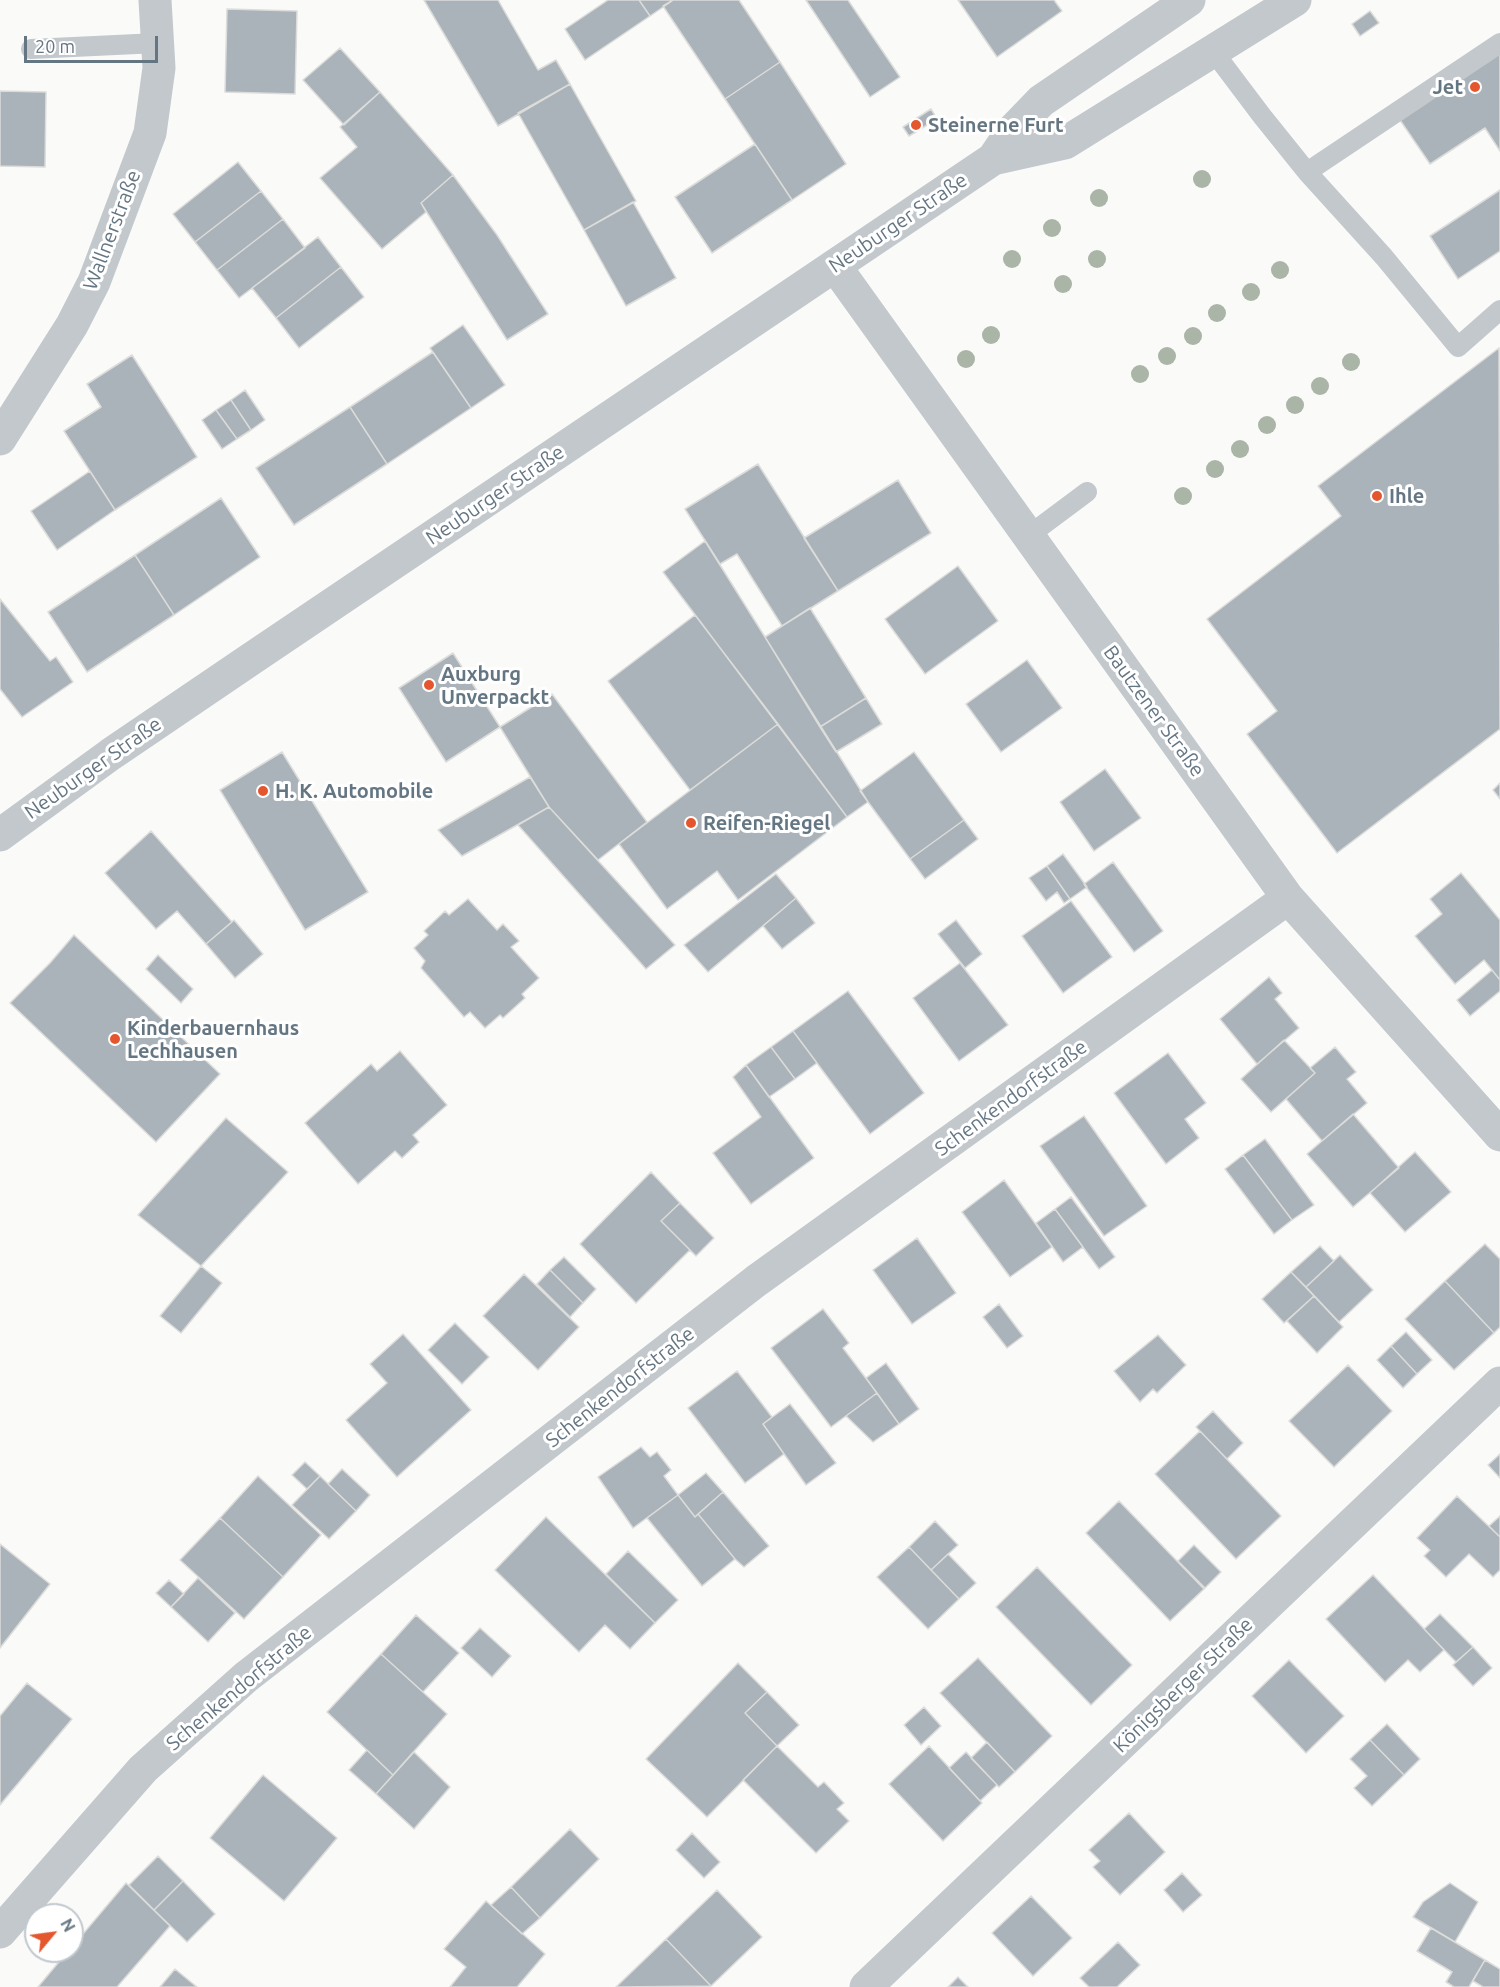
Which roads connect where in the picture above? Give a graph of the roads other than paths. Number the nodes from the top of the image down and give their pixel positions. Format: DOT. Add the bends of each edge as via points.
graph roads {
  1 [pos="155,0"];
  2 [pos="1189,0"];
  3 [pos="1294,0"];
  4 [pos="158,43"];
  5 [pos="1500,43"];
  6 [pos="31,49"];
  7 [pos="1213,51"];
  8 [pos="993,159"];
  9 [pos="1307,172"];
  10 [pos="835,266"];
  11 [pos="1500,310"];
  12 [pos="0,440"];
  13 [pos="1087,492"];
  14 [pos="1028,536"];
  15 [pos="0,835"];
  16 [pos="1288,898"];
  17 [pos="1500,1135"];
  18 [pos="1500,1383"];
  19 [pos="0,1932"];
  20 [pos="866,1987"];
  1 -- 4 [label="street, Wallnerstraße"];
  2 -- 8 [label="street, Neuburger Straße" via="1041,100"];
  3 -- 7 [label="street, Neuburger Straße"];
  4 -- 6 [label="lane"];
  4 -- 12 [label="street, Wallnerstraße" via="158,79 150,134 94,282 72,325"];
  5 -- 9 [label="lane"];
  7 -- 8 [label="street, Neuburger Straße" via="1065,143"];
  7 -- 9 [label="lane"];
  8 -- 10 [label="street, Neuburger Straße"];
  9 -- 11 [label="lane" via="1458,346"];
  10 -- 14 [label="street, Bautzener Straße"];
  10 -- 15 [label="street, Neuburger Straße" via="111,754"];
  13 -- 14 [label="lane"];
  14 -- 16 [label="street, Bautzener Straße"];
  16 -- 17 [label="street, Bautzener Straße"];
  16 -- 19 [label="street, Schenkendorfstraße" via="756,1281 246,1677 143,1768"];
  18 -- 20 [label="street, Königsberger Straße"];
}
